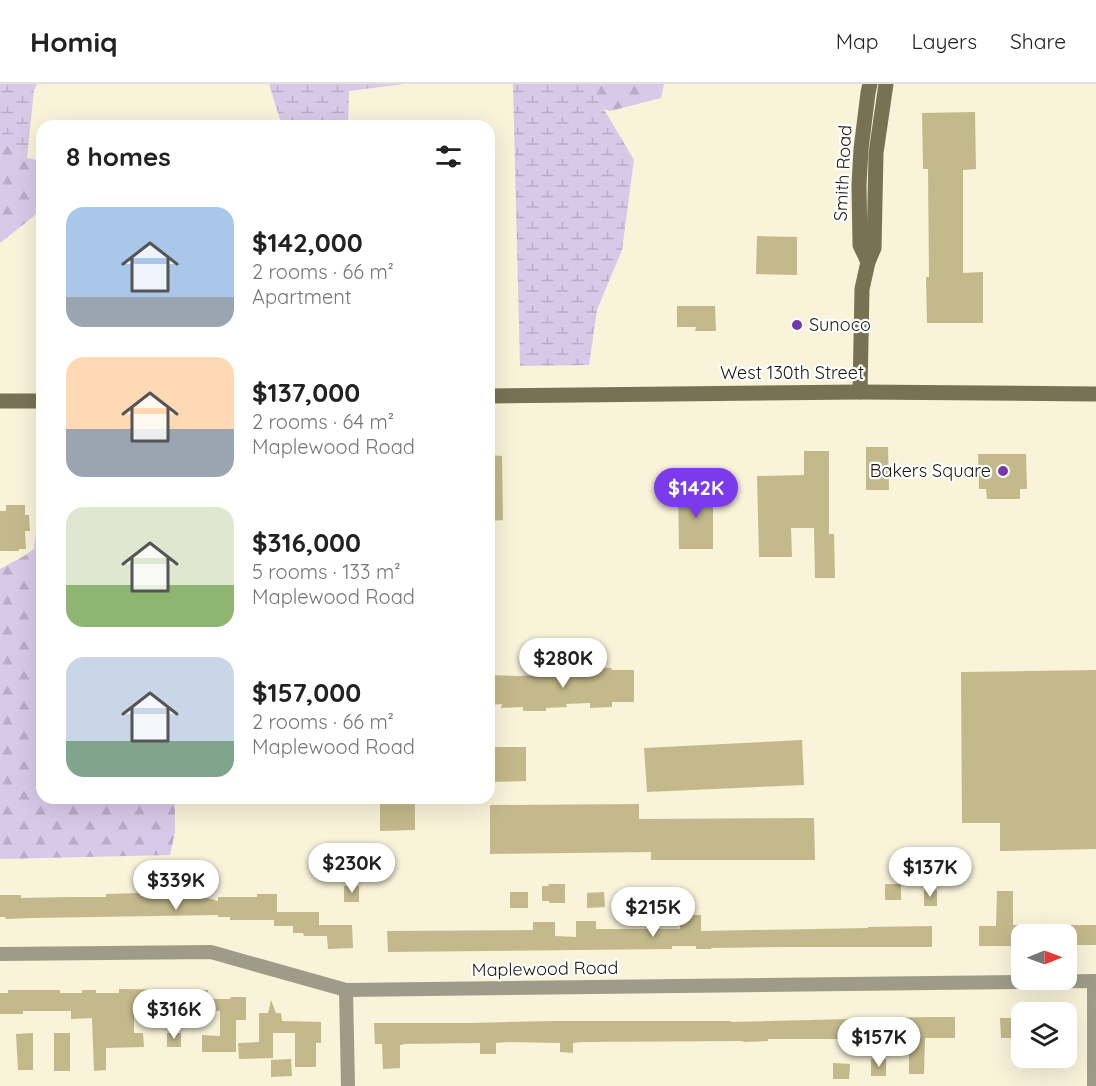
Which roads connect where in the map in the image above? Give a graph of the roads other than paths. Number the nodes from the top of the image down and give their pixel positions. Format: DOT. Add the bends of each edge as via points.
graph roads {
  1 [pos="870,84"];
  2 [pos="886,84"];
  3 [pos="868,262"];
  4 [pos="860,392"];
  5 [pos="1096,394"];
  6 [pos="495,396"];
  7 [pos="0,401"];
  8 [pos="36,401"];
  9 [pos="0,954"];
  10 [pos="1095,981"];
  11 [pos="346,990"];
  12 [pos="348,1086"];
  13 [pos="1094,1086"];
  1 -- 3 [label="main road, Smith Road" via="859,185 860,245"];
  2 -- 3 [label="main road, Smith Road" via="876,153 874,248"];
  3 -- 4 [label="main road, Smith Road" via="862,289"];
  4 -- 5 [label="main road, West 130th Street"];
  4 -- 6 [label="main road, West 130th Street"];
  7 -- 8 [label="main road"];
  9 -- 11 [label="street, Maplewood Road" via="211,952"];
  10 -- 11 [label="street, Maplewood Road"];
  10 -- 13 [label="street"];
  11 -- 12 [label="street"];
}
